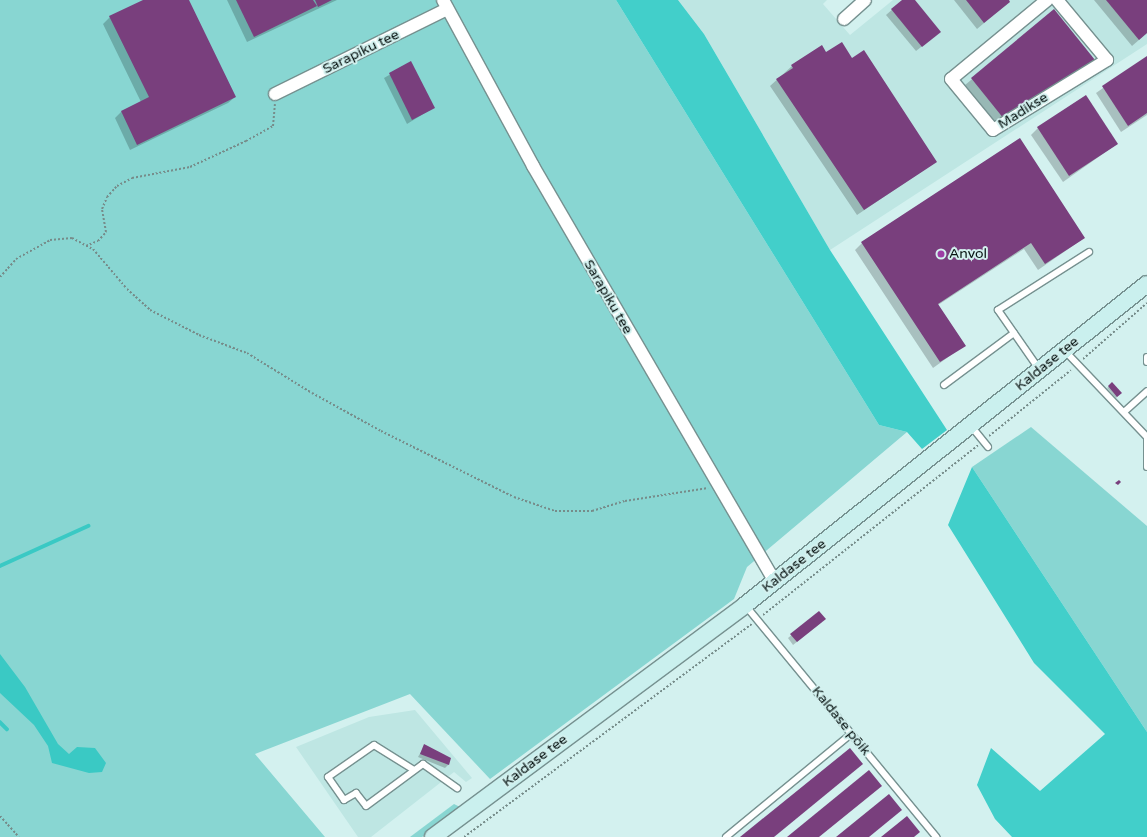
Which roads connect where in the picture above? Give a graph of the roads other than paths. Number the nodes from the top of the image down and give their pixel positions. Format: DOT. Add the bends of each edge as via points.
graph roads {
  1 [pos="865,0"];
  2 [pos="1047,0"];
  3 [pos="1057,0"];
  4 [pos="445,5"];
  5 [pos="844,18"];
  6 [pos="275,94"];
  7 [pos="1089,252"];
  8 [pos="1147,284"];
  9 [pos="1014,334"];
  10 [pos="1064,350"];
  11 [pos="1147,358"];
  12 [pos="1147,362"];
  13 [pos="1040,370"];
  14 [pos="944,385"];
  15 [pos="1147,391"];
  16 [pos="1124,412"];
  17 [pos="971,426"];
  18 [pos="988,447"];
  19 [pos="1147,467"];
  20 [pos="775,582"];
  21 [pos="745,605"];
  22 [pos="851,734"];
  23 [pos="414,770"];
  24 [pos="457,788"];
  25 [pos="433,837"];
  26 [pos="726,837"];
  27 [pos="936,837"];
  1 -- 5 [label="street"];
  2 -- 3 [label="street, Madikse" via="951,79 993,130 1107,60"];
  4 -- 6 [label="street, Sarapiku tee"];
  4 -- 20 [label="street, Sarapiku tee" via="533,166"];
  7 -- 9 [label="lane" via="998,310"];
  8 -- 10 [label="street, Kaldase tee"];
  9 -- 13 [label="lane"];
  9 -- 14 [label="lane"];
  10 -- 13 [label="street, Kaldase tee"];
  10 -- 16 [label="lane"];
  11 -- 12 [label="lane"];
  13 -- 17 [label="street, Kaldase tee"];
  15 -- 16 [label="lane"];
  16 -- 19 [label="lane" via="1147,437"];
  17 -- 18 [label="lane"];
  17 -- 20 [label="street, Kaldase tee"];
  20 -- 21 [label="street, Kaldase tee"];
  21 -- 22 [label="lane, Kaldase põik"];
  21 -- 25 [label="street, Kaldase tee"];
  22 -- 26 [label="lane"];
  22 -- 27 [label="lane, Kaldase põik"];
  23 -- 23 [label="lane" via="366,806 356,793 344,800 328,777 374,745"];
  23 -- 24 [label="lane" via="423,764"];
}
